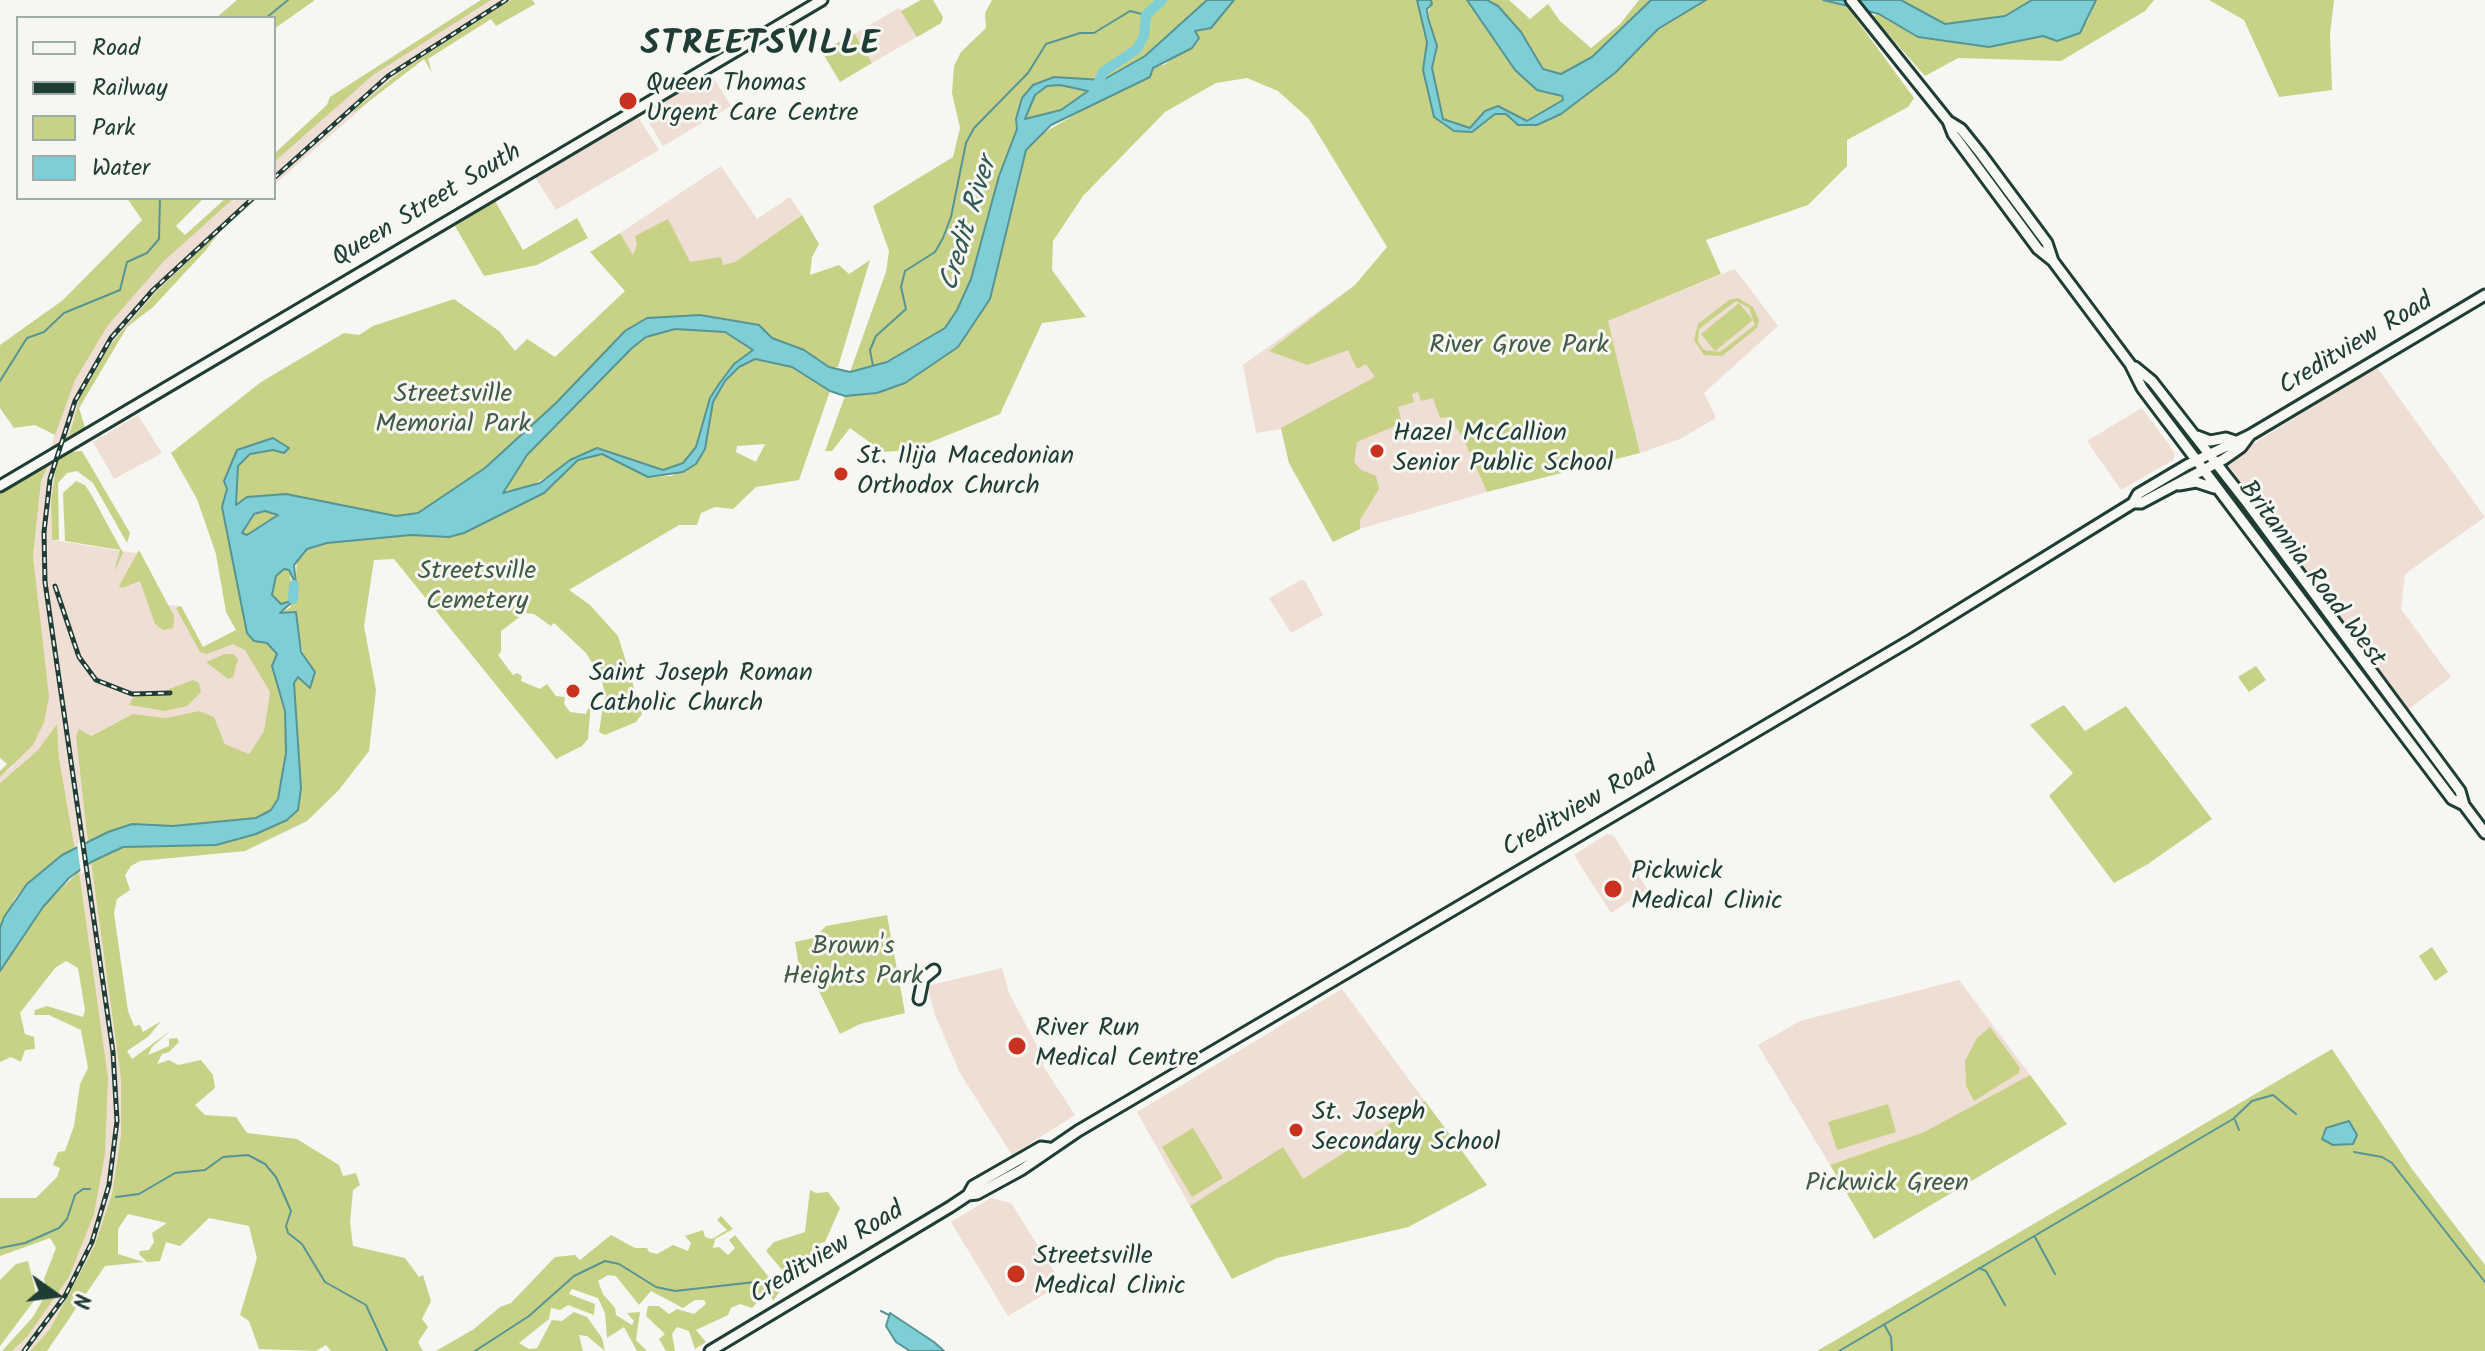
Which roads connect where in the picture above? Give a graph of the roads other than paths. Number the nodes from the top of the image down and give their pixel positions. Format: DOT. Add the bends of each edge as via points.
graph roads {
  1 [pos="822,0"];
  2 [pos="1851,0"];
  3 [pos="2485,295"];
  4 [pos="2130,364"];
  5 [pos="2194,435"];
  6 [pos="2250,435"];
  7 [pos="2235,441"];
  8 [pos="2212,459"];
  9 [pos="2201,464"];
  10 [pos="2175,485"];
  11 [pos="0,486"];
  12 [pos="2219,491"];
  13 [pos="2133,503"];
  14 [pos="2464,805"];
  15 [pos="2485,833"];
  16 [pos="934,970"];
  17 [pos="919,999"];
  18 [pos="710,1351"];
  1 -- 11 [label="main road, Queen Street South"];
  2 -- 4 [label="main road, Britannia Road West" via="1990,165"];
  3 -- 6 [label="main road, Creditview Road"];
  4 -- 5 [label="main road, Britannia Road West" via="2152,381"];
  4 -- 9 [label="main road, Britannia Road West" via="2142,388"];
  5 -- 7 [label="main road"];
  5 -- 8 [label="main road, Britannia Road West"];
  6 -- 7 [label="main road, Creditview Road"];
  6 -- 8 [label="main road, Creditview Road" via="2241,447"];
  7 -- 8 [label="main road, Creditview Road"];
  8 -- 9 [label="main road, Creditview Road"];
  8 -- 14 [label="main road, Britannia Road West" via="2428,747"];
  9 -- 10 [label="main road, Creditview Road"];
  9 -- 12 [label="main road, Britannia Road West"];
  9 -- 13 [label="main road, Creditview Road" via="2138,494"];
  10 -- 12 [label="main road" via="2201,482"];
  10 -- 13 [label="main road, Creditview Road"];
  12 -- 14 [label="main road, Britannia Road West" via="2452,799"];
  13 -- 18 [label="main road, Creditview Road" via="1907,643"];
  14 -- 15 [label="main road, Britannia Road West"];
  16 -- 17 [label="main road" via="923,979"];
}
